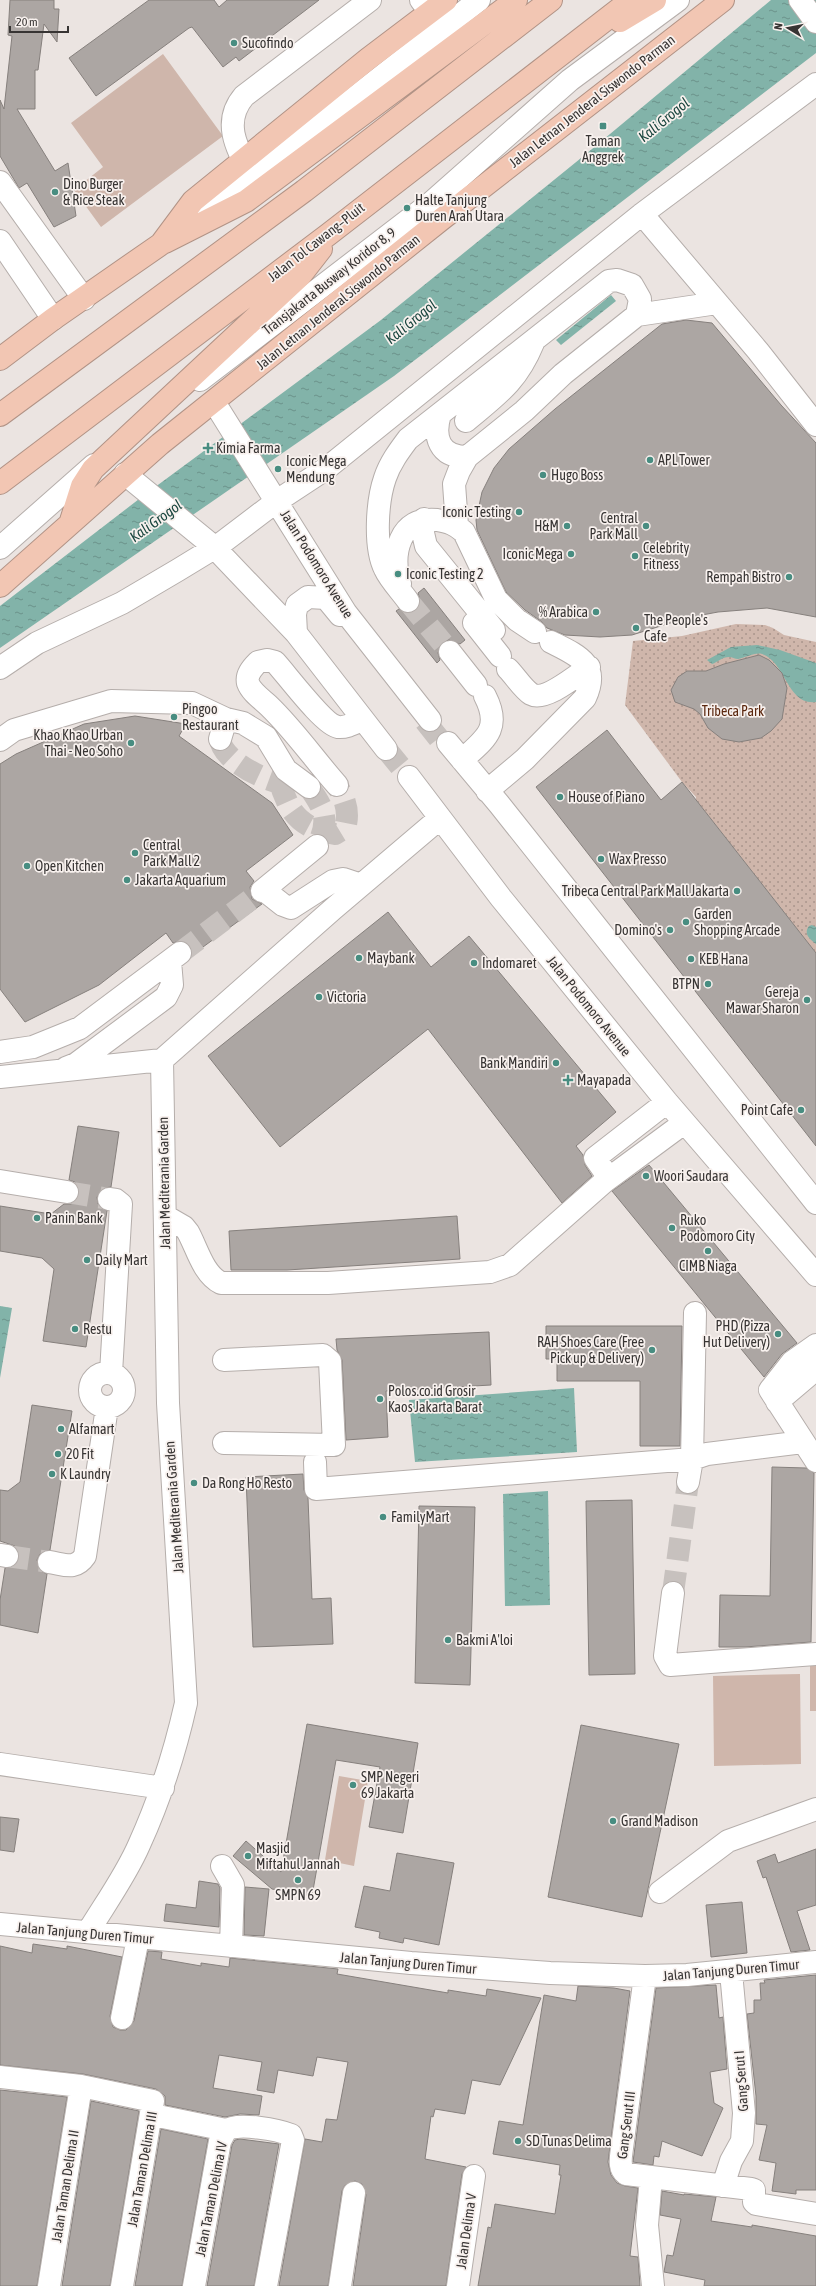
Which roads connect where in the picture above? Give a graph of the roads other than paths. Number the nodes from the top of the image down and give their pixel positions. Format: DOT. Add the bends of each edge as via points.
graph roads {
  1 [pos="370,0"];
  2 [pos="479,0"];
  3 [pos="516,0"];
  4 [pos="551,0"];
  5 [pos="631,0"];
  6 [pos="655,0"];
  7 [pos="678,0"];
  8 [pos="723,0"];
  9 [pos="800,0"];
  10 [pos="810,0"];
  11 [pos="432,4"];
  12 [pos="816,9"];
  13 [pos="816,22"];
  14 [pos="595,28"];
  15 [pos="816,84"];
  16 [pos="248,169"];
  17 [pos="0,182"];
  18 [pos="642,214"];
  19 [pos="329,234"];
  20 [pos="0,241"];
  21 [pos="160,244"];
  22 [pos="84,299"];
  23 [pos="717,303"];
  24 [pos="637,315"];
  25 [pos="53,319"];
  26 [pos="535,337"];
  27 [pos="0,359"];
  28 [pos="563,374"];
  29 [pos="214,402"];
  30 [pos="440,414"];
  31 [pos="0,415"];
  32 [pos="816,425"];
  33 [pos="112,450"];
  34 [pos="467,457"];
  35 [pos="125,474"];
  36 [pos="0,483"];
  37 [pos="276,500"];
  38 [pos="424,519"];
  39 [pos="69,525"];
  40 [pos="457,525"];
  41 [pos="214,546"];
  42 [pos="0,548"];
  43 [pos="443,585"];
  44 [pos="0,586"];
  45 [pos="494,630"];
  46 [pos="296,633"];
  47 [pos="450,652"];
  48 [pos="589,667"];
  49 [pos="0,668"];
  50 [pos="362,720"];
  51 [pos="5,734"];
  52 [pos="386,748"];
  53 [pos="462,760"];
  54 [pos="408,777"];
  55 [pos="337,785"];
  56 [pos="309,787"];
  57 [pos="493,797"];
  58 [pos="439,819"];
  59 [pos="316,846"];
  60 [pos="361,885"];
  61 [pos="0,1052"];
  62 [pos="162,1060"];
  63 [pos="57,1072"];
  64 [pos="0,1077"];
  65 [pos="667,1102"];
  66 [pos="684,1123"];
  67 [pos="610,1178"];
  68 [pos="0,1181"];
  69 [pos="67,1192"];
  70 [pos="109,1199"];
  71 [pos="816,1203"];
  72 [pos="165,1216"];
  73 [pos="814,1267"];
  74 [pos="695,1313"];
  75 [pos="816,1345"];
  76 [pos="224,1360"];
  77 [pos="816,1369"];
  78 [pos="773,1396"];
  79 [pos="803,1442"];
  80 [pos="224,1443"];
  81 [pos="328,1456"];
  82 [pos="692,1459"];
  83 [pos="816,1461"];
  84 [pos="688,1482"];
  85 [pos="49,1562"];
  86 [pos="673,1593"];
  87 [pos="816,1654"];
  88 [pos="0,1764"];
  89 [pos="163,1788"];
  90 [pos="816,1809"];
  91 [pos="222,1866"];
  92 [pos="660,1892"];
  93 [pos="0,1924"];
  94 [pos="88,1932"];
  95 [pos="138,1938"];
  96 [pos="231,1946"];
  97 [pos="816,1962"];
  98 [pos="731,1972"];
  99 [pos="645,1976"];
  100 [pos="122,2018"];
  101 [pos="0,2077"];
  102 [pos="81,2086"];
  103 [pos="153,2115"];
  104 [pos="226,2130"];
  105 [pos="474,2176"];
  106 [pos="651,2177"];
  107 [pos="723,2186"];
  108 [pos="354,2193"];
  109 [pos="816,2214"];
  110 [pos="48,2286"];
  111 [pos="122,2286"];
  112 [pos="194,2286"];
  113 [pos="266,2286"];
  114 [pos="340,2286"];
  115 [pos="458,2286"];
  116 [pos="653,2286"];
  1 -- 16 [label="street" via="244,96 235,106 232,128"];
  2 -- 16 [label="street"];
  3 -- 21 [label="highway" via="246,201"];
  4 -- 31 [label="highway" via="304,191"];
  5 -- 14 [label="highway, Jalan Tol Cawang–Pluit"];
  6 -- 14 [label="highway" via="622,21"];
  7 -- 33 [label="street, Transjakarta Busway Koridor 8, 9" via="570,80 432,202"];
  8 -- 29 [label="highway, Jalan Letnan Jenderal Siswondo Parman" via="437,223"];
  9 -- 13 [label="street"];
  10 -- 12 [label="street"];
  11 -- 16 [label="highway" via="368,58"];
  14 -- 19 [label="highway, Jalan Tol Cawang–Pluit"];
  15 -- 18 [label="street"];
  16 -- 21 [label="highway" via="193,201"];
  17 -- 22 [label="street"];
  18 -- 23 [label="street"];
  18 -- 37 [label="street" via="326,468"];
  19 -- 33 [label="highway" via="316,258 300,276"];
  19 -- 36 [label="highway, Jalan Tol Cawang–Pluit"];
  20 -- 25 [label="street"];
  21 -- 22 [label="highway"];
  22 -- 25 [label="highway"];
  23 -- 24 [label="street"];
  23 -- 32 [label="street"];
  24 -- 26 [label="street" via="640,299 632,285 617,280 609,281"];
  24 -- 28 [label="street"];
  25 -- 27 [label="highway"];
  26 -- 28 [label="street" via="524,365 471,427 520,392 551,374"];
  26 -- 30 [label="street"];
  28 -- 34 [label="street" via="524,411"];
  29 -- 35 [label="highway, Jalan Letnan Jenderal Siswondo Parman"];
  29 -- 37 [label="street, Jalan Podomoro Avenue"];
  30 -- 34 [label="street" via="437,426 439,442 451,454"];
  30 -- 38 [label="street" via="408,439 394,458 380,498 379,543 385,568 406,597 398,577 397,550 406,530"];
  33 -- 39 [label="highway" via="93,469 82,486"];
  33 -- 42 [label="street, Transjakarta Busway Koridor 8, 9"];
  34 -- 40 [label="street" via="454,484"];
  35 -- 39 [label="highway, Jalan Letnan Jenderal Siswondo Parman"];
  35 -- 41 [label="street"];
  37 -- 41 [label="street"];
  37 -- 46 [label="street, Jalan Podomoro Avenue" via="346,613 427,720 326,598 308,597 297,605"];
  38 -- 40 [label="street"];
  38 -- 45 [label="street" via="423,533 426,546"];
  39 -- 44 [label="highway, Jalan Letnan Jenderal Siswondo Parman"];
  40 -- 48 [label="street" via="464,532 496,600 517,620 573,653"];
  41 -- 46 [label="street"];
  41 -- 49 [label="street" via="122,603 37,644"];
  43 -- 48 [label="street" via="530,694 546,695"];
  46 -- 50 [label="street"];
  47 -- 53 [label="street" via="480,690 492,710 491,729 487,737"];
  48 -- 57 [label="street" via="590,684 585,698 525,759"];
  50 -- 52 [label="street"];
  50 -- 55 [label="street" via="345,727 337,727 325,721 275,662 258,662 248,675 248,684 254,692 285,722"];
  51 -- 56 [label="street" via="111,701 192,703 223,729 243,723 266,737 283,776"];
  53 -- 57 [label="street"];
  53 -- 57 [label="street" via="446,744 476,787"];
  54 -- 58 [label="street, Jalan Podomoro Avenue"];
  57 -- 71 [label="street"];
  58 -- 60 [label="street"];
  58 -- 65 [label="street, Jalan Podomoro Avenue"];
  59 -- 60 [label="street" via="263,890 291,908 333,880 343,879"];
  60 -- 62 [label="street"];
  61 -- 63 [label="street" via="33,1047 80,1028 175,957 172,985 166,997 76,1064"];
  62 -- 63 [label="street"];
  62 -- 72 [label="street, Jalan Mediterania Garden"];
  63 -- 64 [label="street"];
  65 -- 66 [label="street, Jalan Podomoro Avenue"];
  65 -- 67 [label="street" via="595,1158"];
  66 -- 67 [label="street"];
  66 -- 73 [label="street, Jalan Podomoro Avenue"];
  67 -- 72 [label="street" via="510,1265 499,1270 472,1274 328,1283 221,1283 214,1280 209,1273 184,1227"];
  68 -- 69 [label="street"];
  70 -- 85 [label="street" via="121,1204 111,1373 121,1379 125,1390 117,1404 107,1407 85,1556 80,1564 75,1566"];
  72 -- 89 [label="street, Jalan Mediterania Garden" via="168,1403 186,1703 176,1749"];
  74 -- 82 [label="street"];
  75 -- 78 [label="street" via="792,1362"];
  76 -- 81 [label="street" via="323,1355 327,1357 330,1361"];
  77 -- 78 [label="street"];
  78 -- 79 [label="street"];
  79 -- 82 [label="street" via="706,1454"];
  79 -- 83 [label="street"];
  80 -- 81 [label="street"];
  81 -- 82 [label="street" via="316,1489"];
  82 -- 84 [label="street"];
  86 -- 87 [label="street" via="665,1656 670,1665"];
  88 -- 89 [label="street"];
  89 -- 94 [label="street, Jalan Mediterania Garden" via="139,1846"];
  90 -- 92 [label="street" via="728,1841"];
  91 -- 96 [label="street" via="233,1885"];
  93 -- 94 [label="street, Jalan Tanjung Duren Timur"];
  94 -- 95 [label="street, Jalan Tanjung Duren Timur"];
  95 -- 96 [label="street, Jalan Tanjung Duren Timur"];
  95 -- 100 [label="street"];
  96 -- 99 [label="street, Jalan Tanjung Duren Timur" via="489,1970"];
  97 -- 98 [label="street, Jalan Tanjung Duren Timur"];
  98 -- 99 [label="street, Jalan Tanjung Duren Timur"];
  98 -- 107 [label="street, Gang Serut I" via="744,2113 742,2141 731,2161"];
  99 -- 106 [label="street, Gang Serut III" via="621,2169 626,2174"];
  101 -- 102 [label="street"];
  102 -- 103 [label="street, Jalan Taman Delima III" via="152,2100"];
  102 -- 110 [label="street, Jalan Taman Delima II"];
  103 -- 104 [label="street"];
  103 -- 111 [label="street, Jalan Taman Delima III"];
  104 -- 112 [label="street, Jalan Taman Delima IV" via="220,2141"];
  104 -- 113 [label="street, Jalan Taman Delima IV" via="236,2127 251,2128 291,2135 293,2140"];
  105 -- 115 [label="street, Jalan Delima V"];
  106 -- 107 [label="street, Gang Serut III"];
  106 -- 116 [label="street" via="647,2225"];
  107 -- 109 [label="street, Gang Serut III" via="754,2190 756,2204"];
  108 -- 114 [label="street"];
}
